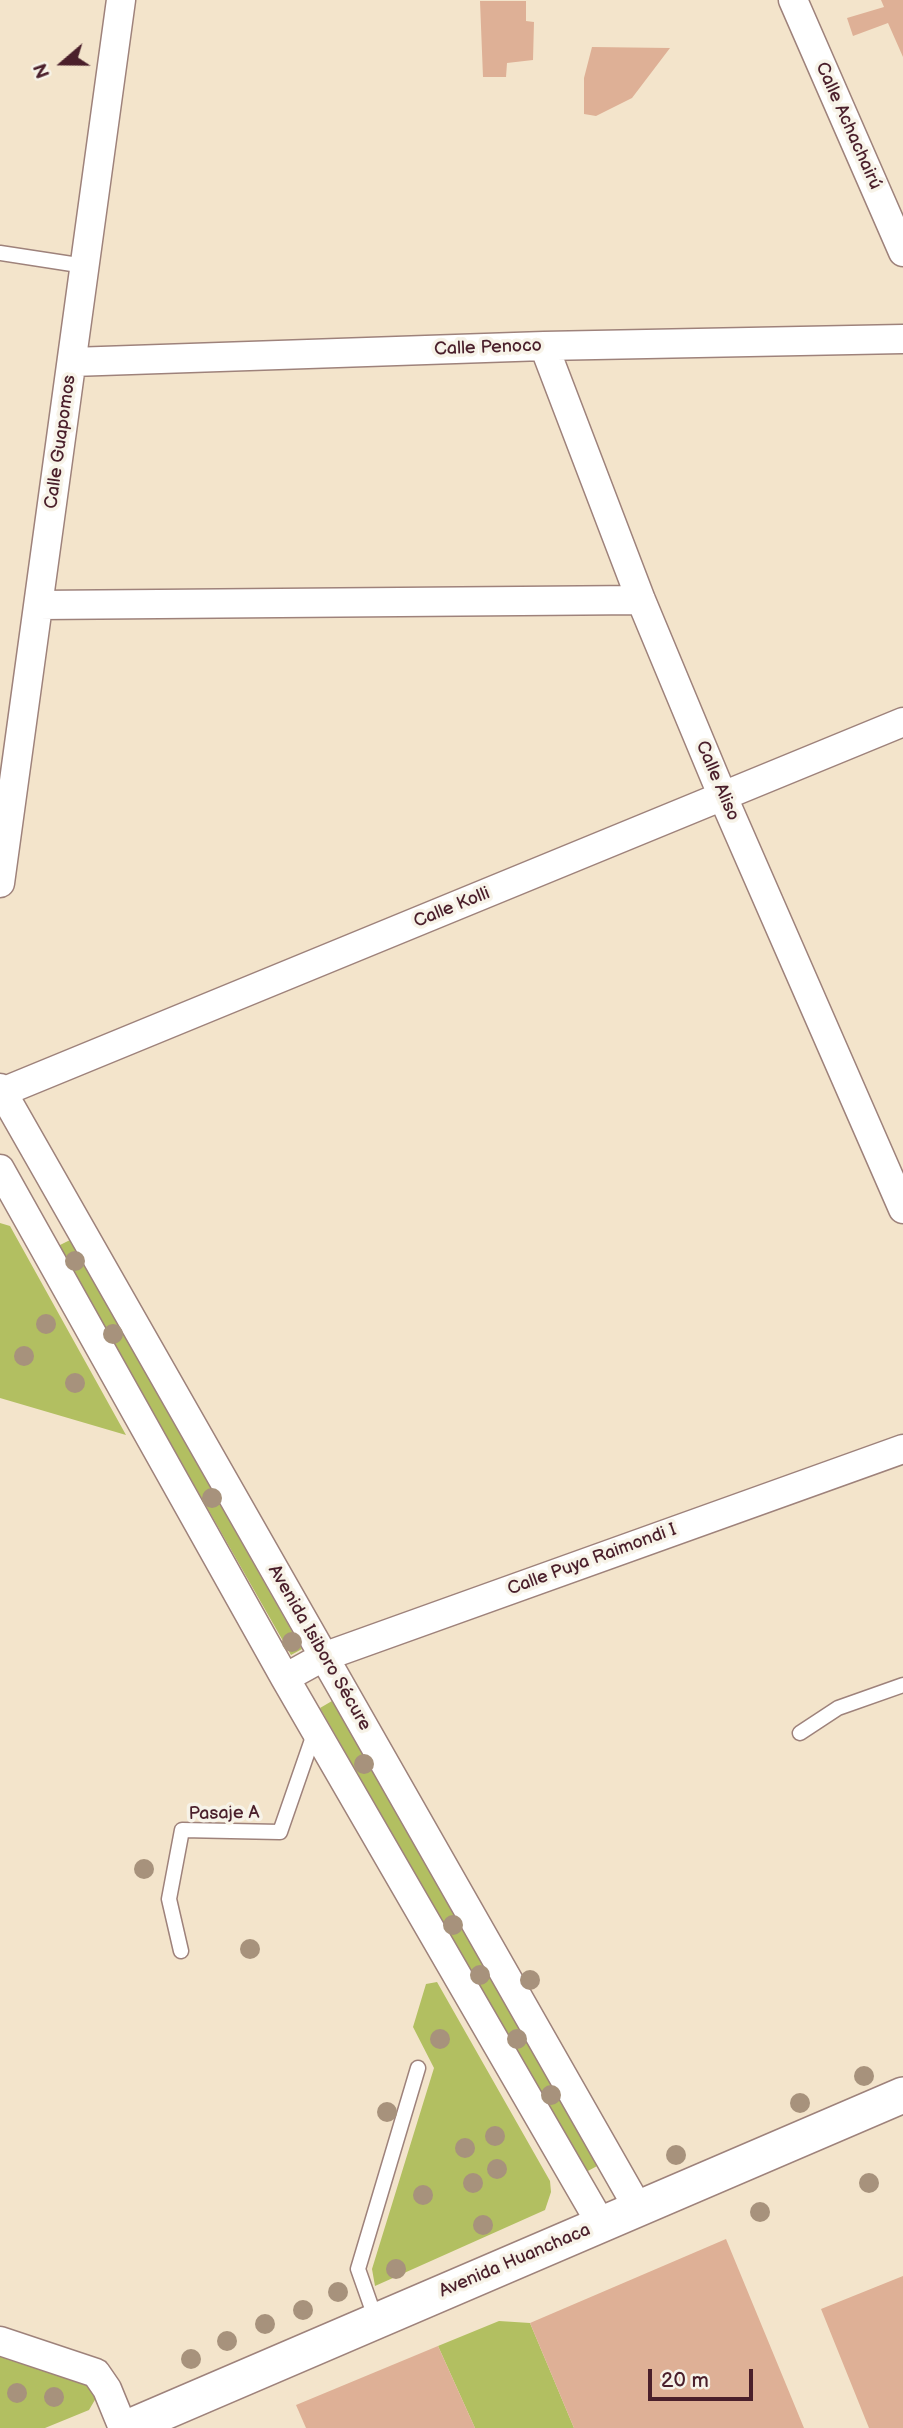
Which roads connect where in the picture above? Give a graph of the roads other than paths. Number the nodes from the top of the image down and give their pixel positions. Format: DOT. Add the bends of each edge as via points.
graph roads {
  1 [pos="121,0"];
  2 [pos="793,0"];
  3 [pos="903,252"];
  4 [pos="0,253"];
  5 [pos="85,266"];
  6 [pos="903,339"];
  7 [pos="544,346"];
  8 [pos="72,362"];
  9 [pos="641,600"];
  10 [pos="38,606"];
  11 [pos="903,722"];
  12 [pos="723,797"];
  13 [pos="0,883"];
  14 [pos="1,1091"];
  15 [pos="30,1140"];
  16 [pos="0,1159"];
  17 [pos="0,1169"];
  18 [pos="903,1209"];
  19 [pos="903,1449"];
  20 [pos="323,1657"];
  21 [pos="285,1678"];
  22 [pos="903,1685"];
  23 [pos="315,1731"];
  24 [pos="800,1733"];
  25 [pos="181,1951"];
  26 [pos="418,2068"];
  27 [pos="903,2095"];
  28 [pos="638,2208"];
  29 [pos="601,2224"];
  30 [pos="376,2320"];
  31 [pos="0,2341"];
  32 [pos="125,2428"];
  1 -- 5 [label="street, Calle Guapomos"];
  2 -- 3 [label="street, Calle Achachairú"];
  4 -- 5 [label="lane"];
  5 -- 8 [label="street, Calle Guapomos"];
  6 -- 7 [label="street, Calle Penoco"];
  7 -- 8 [label="street, Calle Penoco"];
  7 -- 9 [label="street, Calle Aliso"];
  8 -- 10 [label="street, Calle Guapomos"];
  9 -- 10 [label="street"];
  9 -- 12 [label="street, Calle Aliso"];
  10 -- 13 [label="street, Calle Guapomos"];
  11 -- 12 [label="street, Calle Kolli"];
  12 -- 14 [label="street, Calle Kolli"];
  12 -- 18 [label="street, Calle Aliso"];
  14 -- 15 [label="street, Avenida Isiboro Sécure"];
  15 -- 16 [label="street"];
  15 -- 20 [label="street, Avenida Isiboro Sécure"];
  17 -- 21 [label="street"];
  19 -- 20 [label="street, Calle Puya Raimondi I"];
  20 -- 21 [label="street, Calle Puya Raimondi I"];
  20 -- 28 [label="street, Avenida Isiboro Sécure"];
  21 -- 23 [label="street"];
  22 -- 24 [label="lane" via="838,1708"];
  23 -- 25 [label="lane, Pasaje A" via="280,1832 182,1830 169,1899"];
  23 -- 29 [label="street"];
  26 -- 30 [label="lane" via="358,2269"];
  27 -- 28 [label="street, Avenida Huanchaca"];
  28 -- 29 [label="street, Avenida Huanchaca"];
  29 -- 30 [label="street, Avenida Huanchaca"];
  30 -- 32 [label="street, Avenida Huanchaca"];
  31 -- 32 [label="street" via="96,2373"];
}
